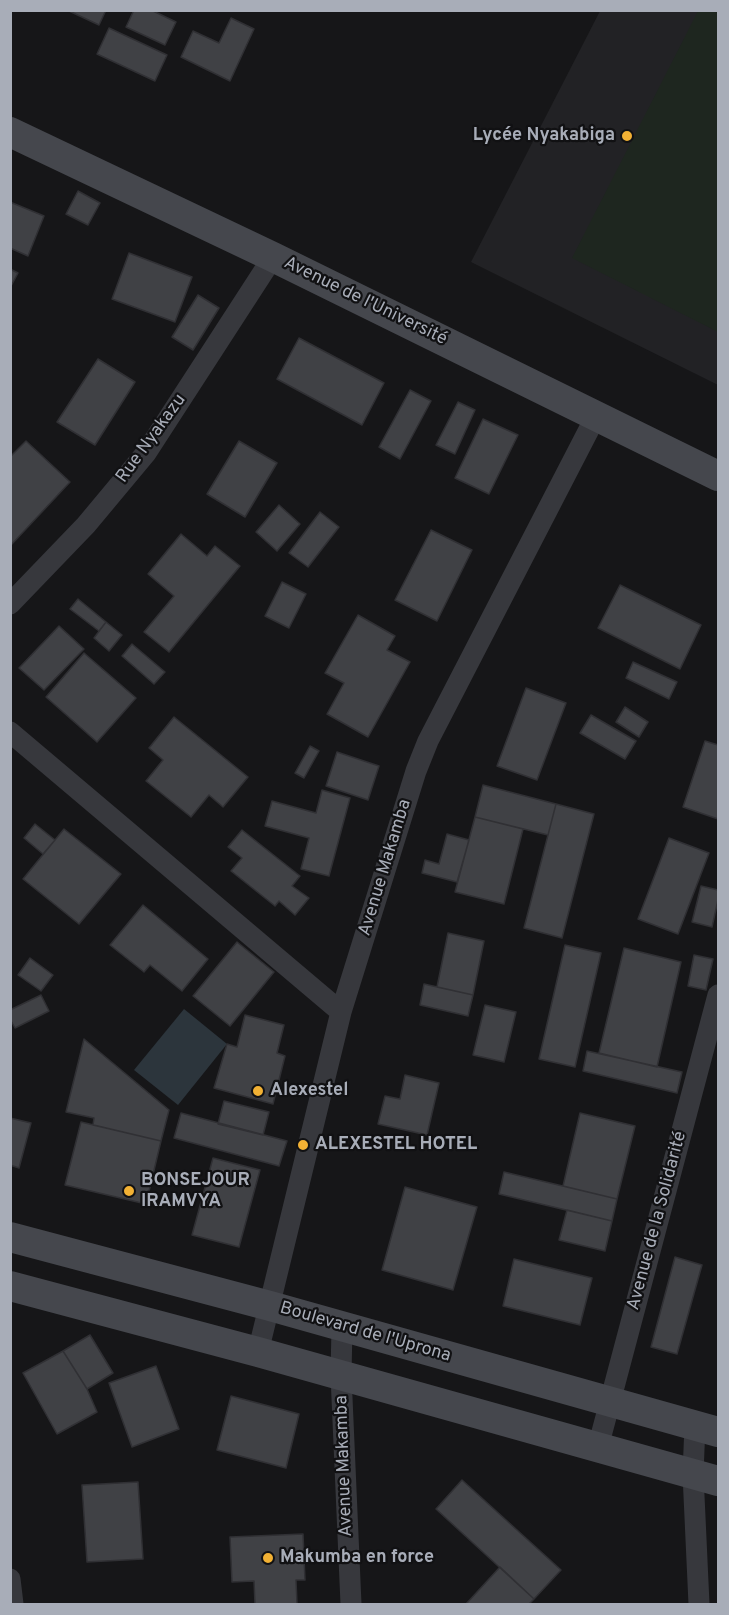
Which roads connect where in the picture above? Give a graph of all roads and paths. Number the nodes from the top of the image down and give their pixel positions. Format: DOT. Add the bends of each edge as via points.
graph roads {
  1 [pos="10,132"];
  2 [pos="273,257"];
  3 [pos="596,416"];
  4 [pos="718,476"];
  5 [pos="10,604"];
  6 [pos="10,732"];
  7 [pos="718,995"];
  8 [pos="341,1012"];
  9 [pos="10,1237"];
  10 [pos="10,1286"];
  11 [pos="270,1306"];
  12 [pos="342,1327"];
  13 [pos="258,1352"];
  14 [pos="341,1375"];
  15 [pos="609,1402"];
  16 [pos="707,1429"];
  17 [pos="598,1447"];
  18 [pos="706,1477"];
  19 [pos="10,1579"];
  20 [pos="13,1605"];
  21 [pos="351,1605"];
  22 [pos="699,1605"];
  1 -- 2 [label="street, Avenue de l'Université"];
  2 -- 3 [label="street, Avenue de l'Université"];
  2 -- 5 [label="street, Rue Nyakazu" via="146,453 86,525"];
  3 -- 4 [label="street, Avenue de l'Université"];
  3 -- 8 [label="street, Avenue Makamba" via="428,741"];
  6 -- 8 [label="street"];
  7 -- 15 [label="street, Avenue de la Solidarité"];
  8 -- 11 [label="street, Avenue Makamba"];
  9 -- 11 [label="street, Boulevard de l'Uprona"];
  10 -- 13 [label="street"];
  11 -- 12 [label="street, Boulevard de l'Uprona"];
  11 -- 13 [label="street, Avenue Makamba"];
  12 -- 14 [label="street, Avenue Makamba"];
  12 -- 15 [label="street, Boulevard de l'Uprona"];
  13 -- 14 [label="street"];
  14 -- 17 [label="street"];
  14 -- 21 [label="street, Avenue Makamba"];
  15 -- 16 [label="street, Boulevard de l'Uprona"];
  15 -- 17 [label="street, Avenue de la Solidarité"];
  16 -- 18 [label="street"];
  17 -- 18 [label="street"];
  18 -- 22 [label="street"];
  19 -- 20 [label="street"];
}
